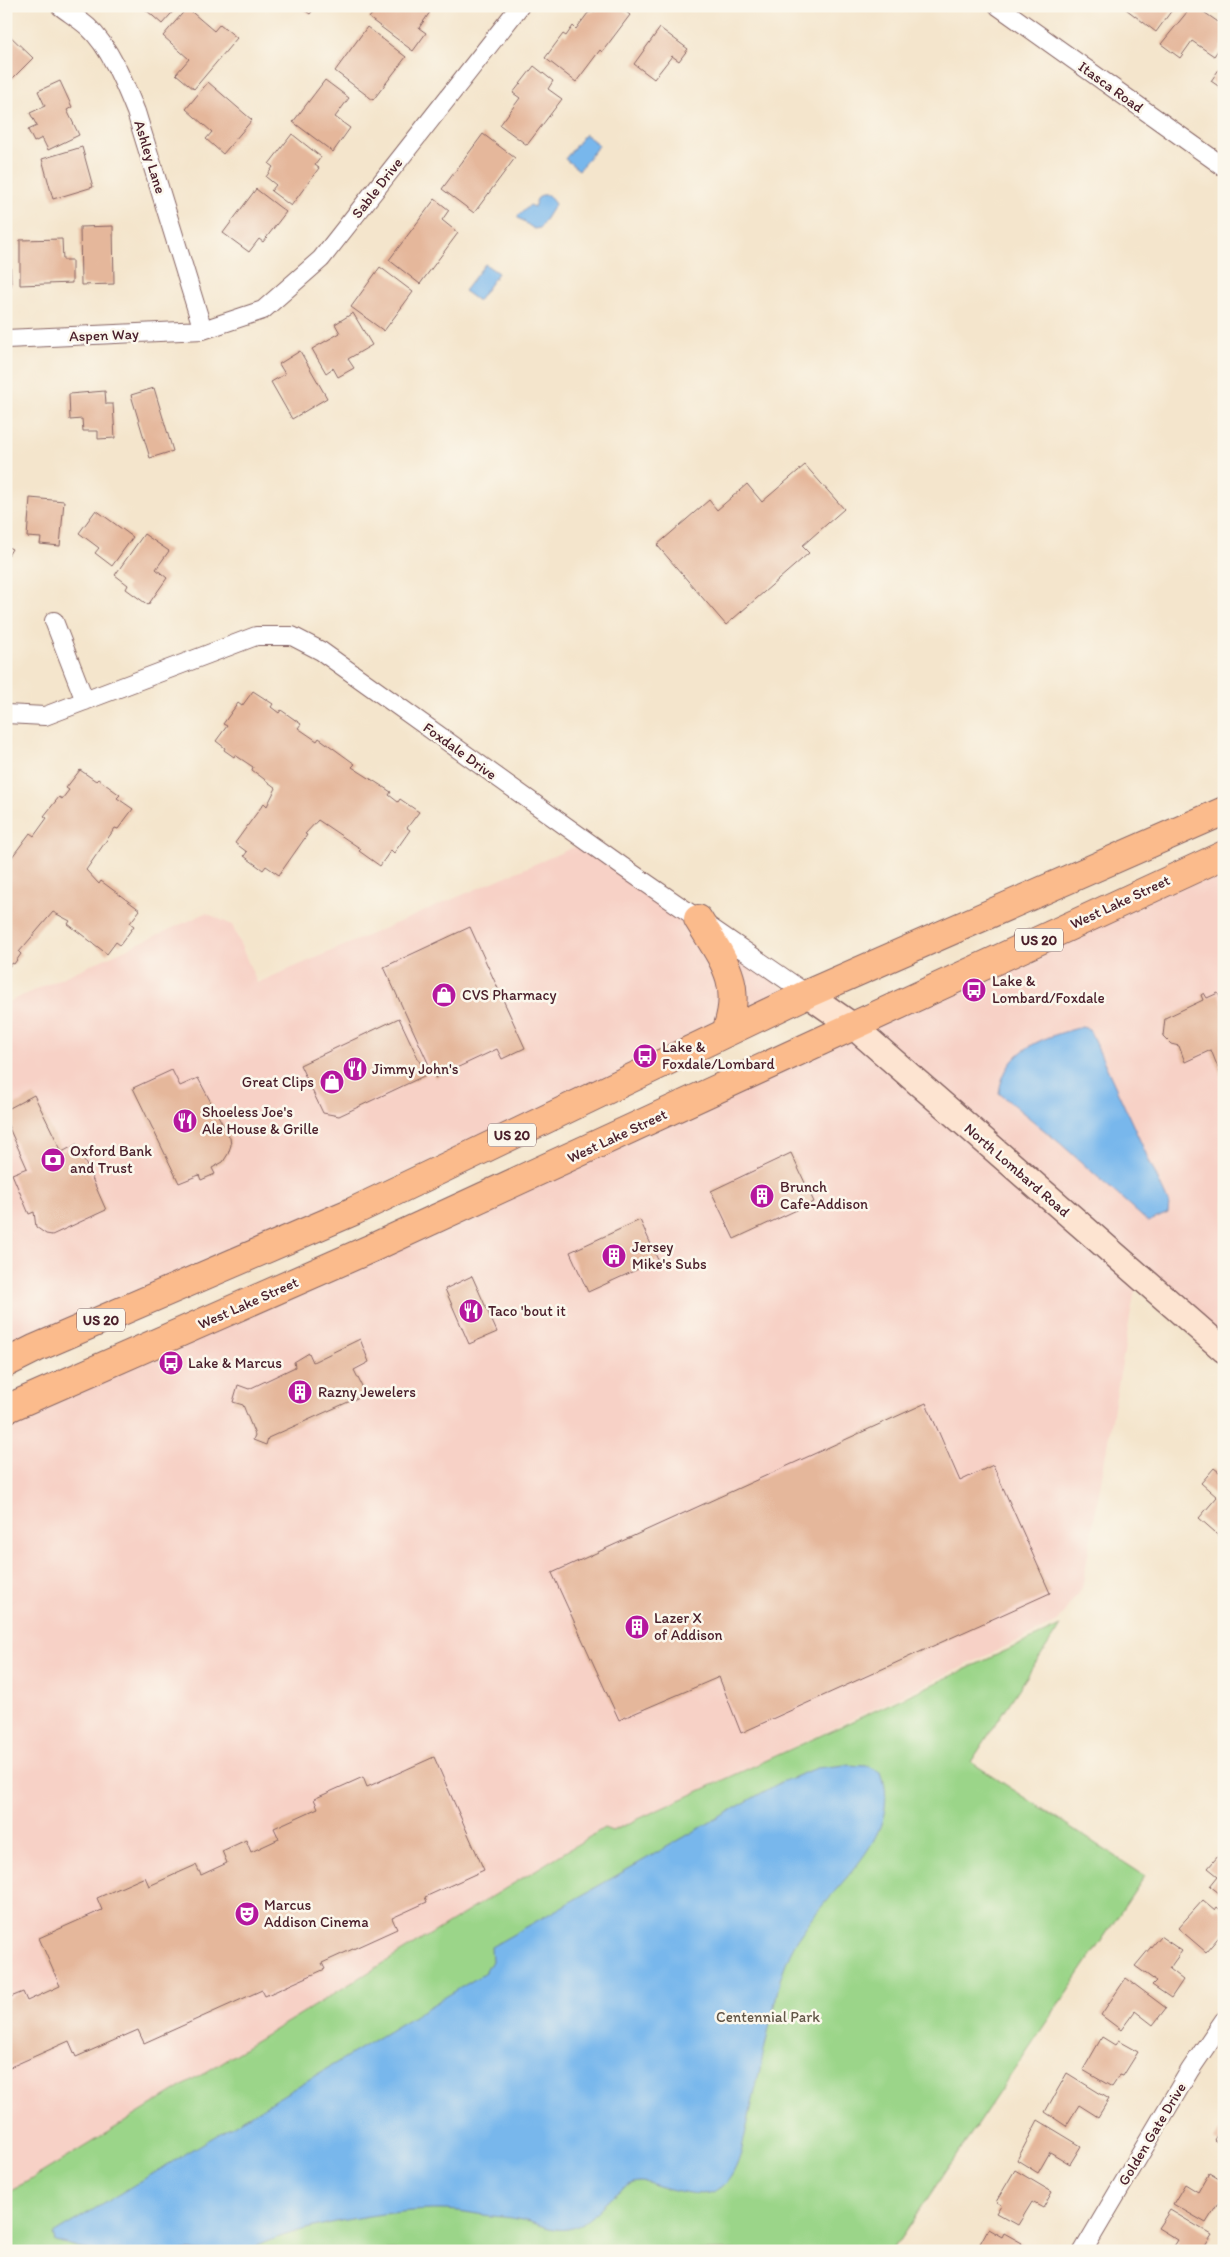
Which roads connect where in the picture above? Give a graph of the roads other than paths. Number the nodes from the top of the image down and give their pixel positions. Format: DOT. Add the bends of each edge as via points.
graph roads {
  1 [pos="60,6"];
  2 [pos="998,6"];
  3 [pos="519,7"];
  4 [pos="1224,167"];
  5 [pos="202,330"];
  6 [pos="6,339"];
  7 [pos="54,621"];
  8 [pos="85,701"];
  9 [pos="6,714"];
  10 [pos="1224,811"];
  11 [pos="1224,854"];
  12 [pos="698,919"];
  13 [pos="807,994"];
  14 [pos="854,1026"];
  15 [pos="726,1032"];
  16 [pos="1224,1350"];
  17 [pos="6,1363"];
  18 [pos="6,1409"];
  19 [pos="1224,2020"];
  20 [pos="1083,2251"];
  1 -- 5 [label="street, Ashley Lane" via="98,38 122,78 136,112"];
  2 -- 4 [label="street, Itasca Road"];
  3 -- 5 [label="street, Sable Drive" via="321,259 264,310"];
  5 -- 6 [label="street, Aspen Way"];
  7 -- 8 [label="street"];
  8 -- 9 [label="street, Foxdale Drive" via="45,716"];
  8 -- 12 [label="street, Foxdale Drive" via="256,636 292,636 321,651"];
  10 -- 13 [label="main road, US 20"];
  11 -- 14 [label="main road, West Lake Street / US 20"];
  12 -- 13 [label="street, Foxdale Drive"];
  12 -- 15 [label="main road" via="732,982 733,1008"];
  13 -- 14 [label="street, North Lombard Road"];
  13 -- 15 [label="main road, US 20"];
  14 -- 16 [label="street, North Lombard Road"];
  14 -- 18 [label="main road, West Lake Street / US 20" via="372,1248"];
  15 -- 17 [label="main road, US 20" via="354,1211"];
  19 -- 20 [label="street, Golden Gate Drive" via="1190,2070"];
}
